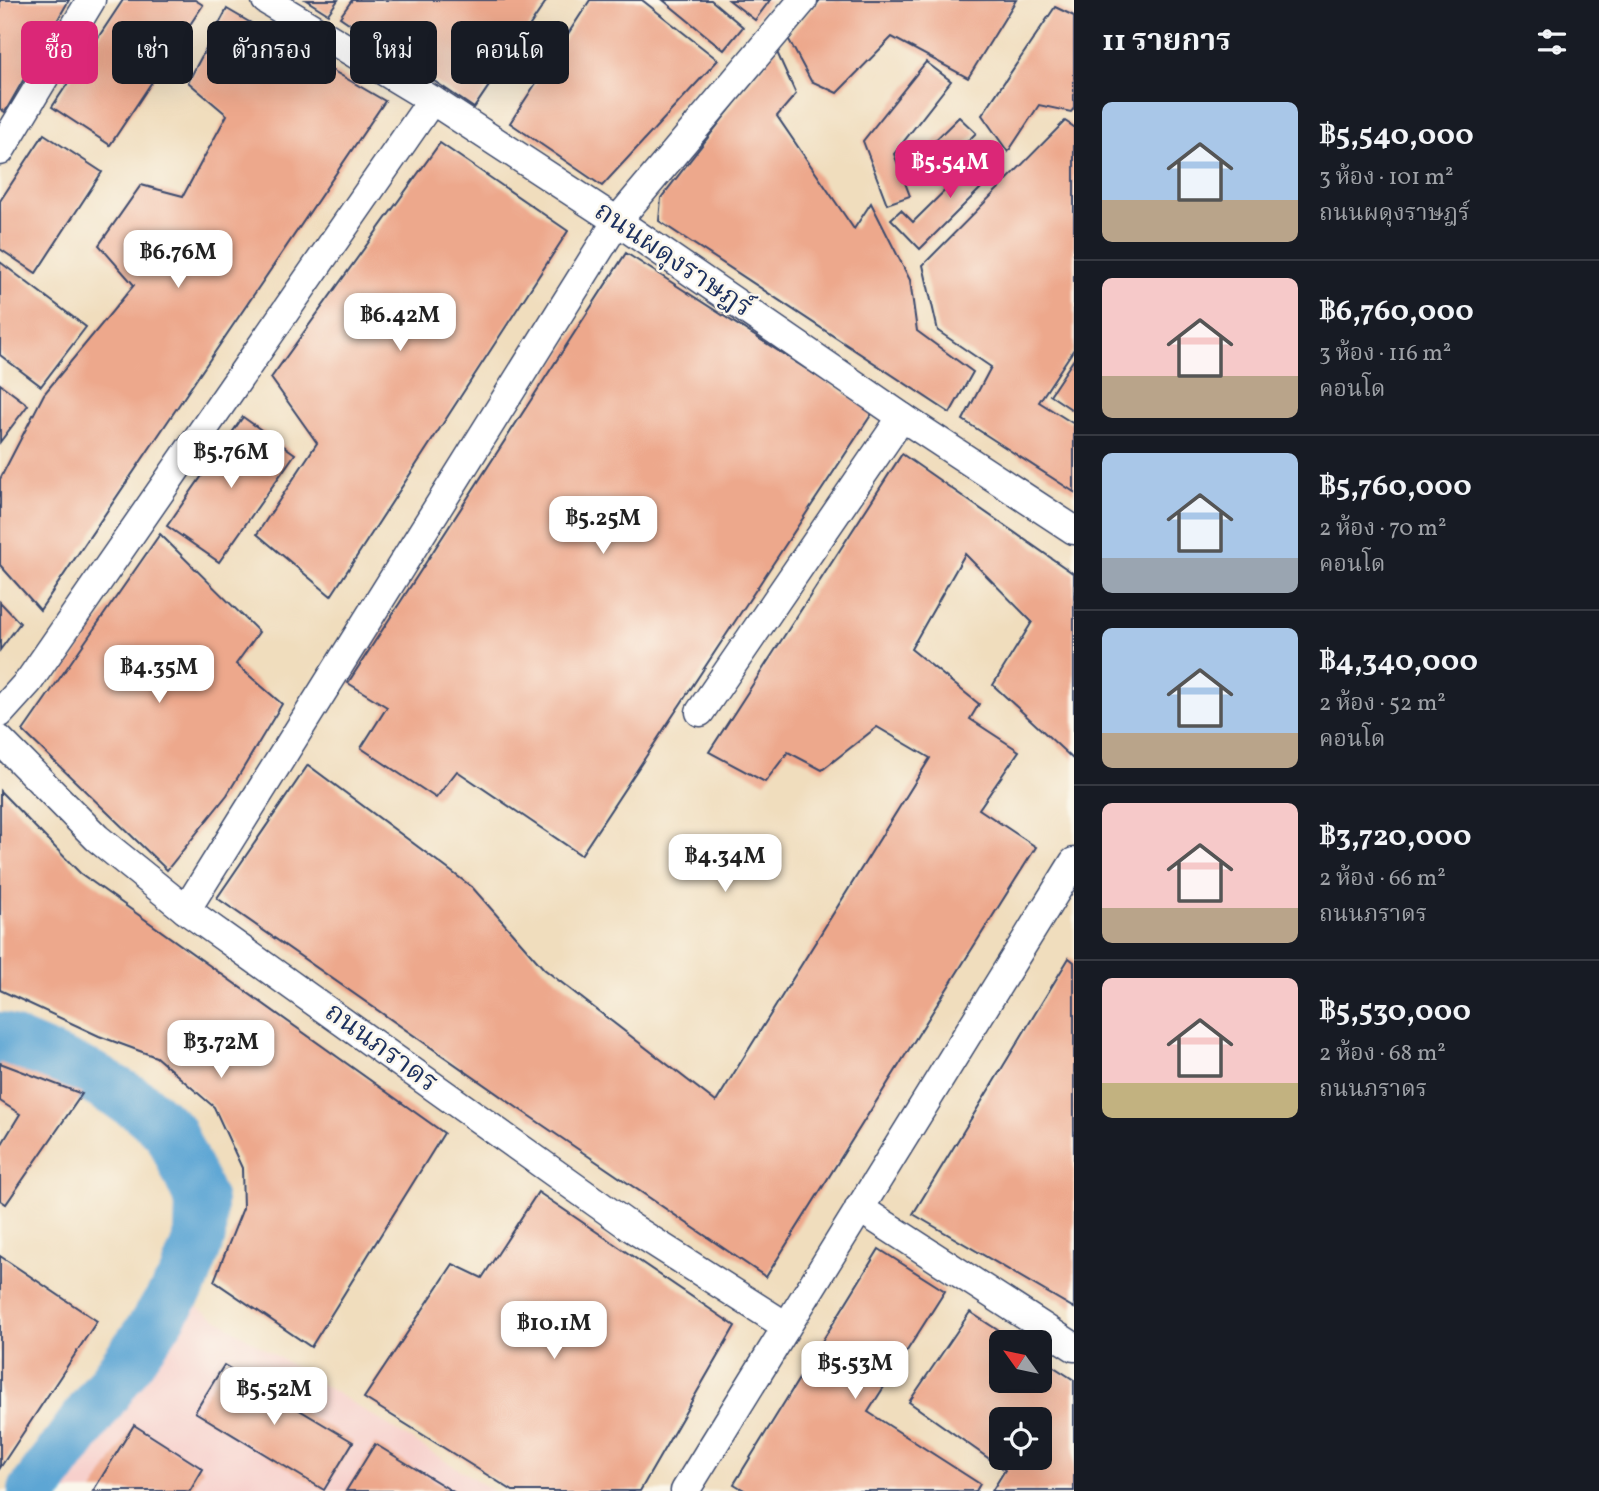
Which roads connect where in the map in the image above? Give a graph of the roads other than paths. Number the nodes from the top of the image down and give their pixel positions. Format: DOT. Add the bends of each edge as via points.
graph roads {
  1 [pos="91,0"];
  2 [pos="265,0"];
  3 [pos="803,0"];
  4 [pos="432,100"];
  5 [pos="0,151"];
  6 [pos="617,220"];
  7 [pos="902,416"];
  8 [pos="1074,530"];
  9 [pos="700,712"];
  10 [pos="0,713"];
  11 [pos="0,740"];
  12 [pos="1074,862"];
  13 [pos="186,910"];
  14 [pos="859,1208"];
  15 [pos="786,1326"];
  16 [pos="1074,1347"];
  17 [pos="690,1490"];
  1 -- 5 [label="street"];
  2 -- 4 [label="street, ถนนผดุงราษฎร์"];
  3 -- 6 [label="street"];
  4 -- 6 [label="street, ถนนผดุงราษฎร์"];
  4 -- 10 [label="street" via="29,681"];
  6 -- 7 [label="street, ถนนผดุงราษฎร์"];
  6 -- 13 [label="street"];
  7 -- 8 [label="street, ถนนผดุงราษฎร์"];
  7 -- 9 [label="street"];
  11 -- 13 [label="street, ถนนภราดร" via="97,838"];
  12 -- 14 [label="street"];
  13 -- 15 [label="street, ถนนภราดร" via="629,1226"];
  14 -- 15 [label="street"];
  14 -- 16 [label="street"];
  15 -- 17 [label="street"];
}
